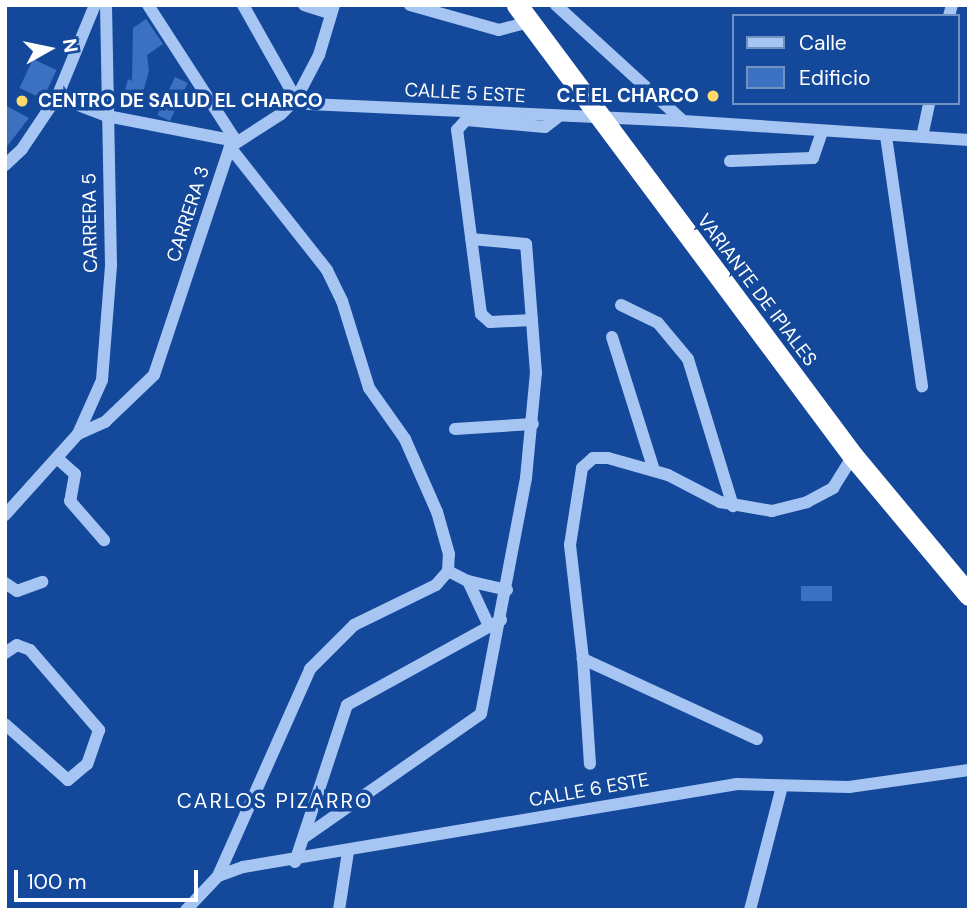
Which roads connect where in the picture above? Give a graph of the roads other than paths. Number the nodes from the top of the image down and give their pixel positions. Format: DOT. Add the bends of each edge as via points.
graph roads {
  1 [pos="95,5"];
  2 [pos="106,5"];
  3 [pos="148,5"];
  4 [pos="243,5"];
  5 [pos="304,5"];
  6 [pos="410,5"];
  7 [pos="556,5"];
  8 [pos="333,10"];
  9 [pos="523,14"];
  10 [pos="57,97"];
  11 [pos="296,99"];
  12 [pos="929,105"];
  13 [pos="107,116"];
  14 [pos="558,117"];
  15 [pos="601,118"];
  16 [pos="683,121"];
  17 [pos="822,132"];
  18 [pos="886,136"];
  19 [pos="922,138"];
  20 [pos="969,140"];
  21 [pos="233,144"];
  22 [pos="11,151"];
  23 [pos="730,161"];
  24 [pos="5,165"];
  25 [pos="471,239"];
  26 [pos="621,305"];
  27 [pos="532,320"];
  28 [pos="612,337"];
  29 [pos="922,386"];
  30 [pos="533,424"];
  31 [pos="455,429"];
  32 [pos="78,434"];
  33 [pos="853,456"];
  34 [pos="57,458"];
  35 [pos="654,470"];
  36 [pos="733,506"];
  37 [pos="5,515"];
  38 [pos="104,540"];
  39 [pos="448,571"];
  40 [pos="468,581"];
  41 [pos="42,582"];
  42 [pos="5,583"];
  43 [pos="507,590"];
  44 [pos="969,595"];
  45 [pos="495,623"];
  46 [pos="5,653"];
  47 [pos="583,659"];
  48 [pos="5,724"];
  49 [pos="757,739"];
  50 [pos="590,764"];
  51 [pos="969,770"];
  52 [pos="782,786"];
  53 [pos="306,836"];
  54 [pos="348,852"];
  55 [pos="295,862"];
  56 [pos="218,876"];
  57 [pos="186,910"];
  58 [pos="339,910"];
  59 [pos="750,910"];
  1 -- 10 [label="street"];
  2 -- 13 [label="street, CARRERA 5"];
  3 -- 21 [label="street"];
  4 -- 11 [label="street"];
  5 -- 8 [label="street"];
  6 -- 9 [label="street" via="499,30 512,30"];
  7 -- 16 [label="street"];
  8 -- 11 [label="street" via="319,55"];
  9 -- 15 [label="highway, VARIANTE DE IPIALES"];
  10 -- 13 [label="street"];
  10 -- 22 [label="street"];
  11 -- 14 [label="street, CALLE 5 ESTE" via="309,104"];
  11 -- 21 [label="street"];
  12 -- 19 [label="street"];
  13 -- 21 [label="street"];
  13 -- 32 [label="street, CARRERA 5" via="111,265 106,356 102,380"];
  14 -- 15 [label="street, CALLE 5 ESTE"];
  14 -- 25 [label="street" via="545,127 459,122"];
  15 -- 16 [label="street, CALLE 5 ESTE"];
  15 -- 33 [label="highway, VARIANTE DE IPIALES"];
  16 -- 17 [label="street, CALLE 5 ESTE"];
  17 -- 18 [label="street, CALLE 5 ESTE"];
  17 -- 23 [label="street" via="813,158"];
  18 -- 19 [label="street, CALLE 5 ESTE"];
  18 -- 29 [label="street"];
  19 -- 20 [label="street, CALLE 5 ESTE"];
  21 -- 32 [label="street, CARRERA 3" via="153,375 105,422"];
  21 -- 39 [label="street" via="327,271 369,388 405,439 437,512 449,554"];
  22 -- 24 [label="street"];
  25 -- 27 [label="street" via="485,320"];
  25 -- 27 [label="street" via="526,244"];
  26 -- 36 [label="street" via="658,323 688,359"];
  27 -- 30 [label="street"];
  28 -- 35 [label="street"];
  30 -- 31 [label="street"];
  30 -- 43 [label="street"];
  32 -- 34 [label="street"];
  33 -- 36 [label="street" via="833,488 807,502 772,511"];
  33 -- 44 [label="highway, VARIANTE DE IPIALES"];
  34 -- 37 [label="street"];
  34 -- 38 [label="street" via="75,474 68,492 72,506"];
  35 -- 36 [label="street"];
  35 -- 47 [label="street" via="593,458 582,468 570,545"];
  39 -- 40 [label="street"];
  39 -- 56 [label="street" via="423,594 355,625 310,669"];
  40 -- 43 [label="street"];
  40 -- 45 [label="street"];
  41 -- 42 [label="street" via="17,591"];
  43 -- 45 [label="street"];
  45 -- 53 [label="street" via="481,714"];
  45 -- 53 [label="street" via="347,705"];
  46 -- 48 [label="street" via="17,645 30,650 96,721 98,741 86,764 72,778 63,778"];
  47 -- 49 [label="street"];
  47 -- 50 [label="street"];
  51 -- 52 [label="street, CALLE 6 ESTE" via="849,787"];
  52 -- 54 [label="street, CALLE 6 ESTE" via="737,784"];
  52 -- 59 [label="street"];
  53 -- 55 [label="street"];
  54 -- 55 [label="street, CALLE 6 ESTE"];
  54 -- 58 [label="street"];
  55 -- 56 [label="street, CALLE 6 ESTE" via="243,867"];
  56 -- 57 [label="street"];
}
